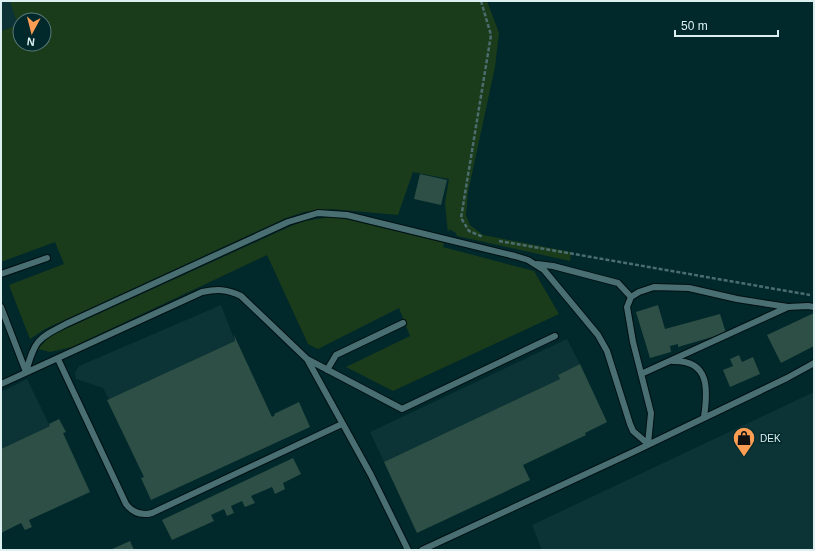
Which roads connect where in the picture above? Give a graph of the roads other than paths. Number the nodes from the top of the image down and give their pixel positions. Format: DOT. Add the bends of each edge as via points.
graph roads {
  1 [pos="47,258"];
  2 [pos="537,264"];
  3 [pos="1,274"];
  4 [pos="632,297"];
  5 [pos="1,307"];
  6 [pos="814,307"];
  7 [pos="788,308"];
  8 [pos="403,323"];
  9 [pos="555,336"];
  10 [pos="58,359"];
  11 [pos="307,359"];
  12 [pos="669,361"];
  13 [pos="814,363"];
  14 [pos="327,370"];
  15 [pos="26,372"];
  16 [pos="641,374"];
  17 [pos="1,384"];
  18 [pos="704,417"];
  19 [pos="342,424"];
  20 [pos="648,444"];
  21 [pos="408,550"];
  22 [pos="422,550"];
  1 -- 3 [label="lane"];
  2 -- 4 [label="lane" via="618,283"];
  2 -- 15 [label="lane" via="515,256 347,215 318,214 288,222 47,333 33,348"];
  2 -- 20 [label="lane" via="551,277 601,340 607,351 633,431"];
  4 -- 7 [label="lane" via="654,287 689,288"];
  4 -- 16 [label="lane" via="627,307 632,342"];
  5 -- 15 [label="lane"];
  6 -- 7 [label="lane"];
  7 -- 12 [label="lane"];
  8 -- 14 [label="lane" via="336,356"];
  9 -- 14 [label="lane" via="402,409"];
  10 -- 11 [label="lane" via="202,292 215,289 228,290 241,296"];
  10 -- 15 [label="lane"];
  10 -- 19 [label="lane" via="126,504 140,514 152,513"];
  11 -- 14 [label="lane"];
  11 -- 19 [label="lane"];
  12 -- 16 [label="lane"];
  12 -- 18 [label="lane" via="688,363 703,375 707,398"];
  13 -- 18 [label="lane"];
  15 -- 17 [label="lane"];
  16 -- 20 [label="lane" via="651,413"];
  18 -- 20 [label="lane"];
  19 -- 21 [label="lane" via="371,475"];
  20 -- 22 [label="lane"];
}
